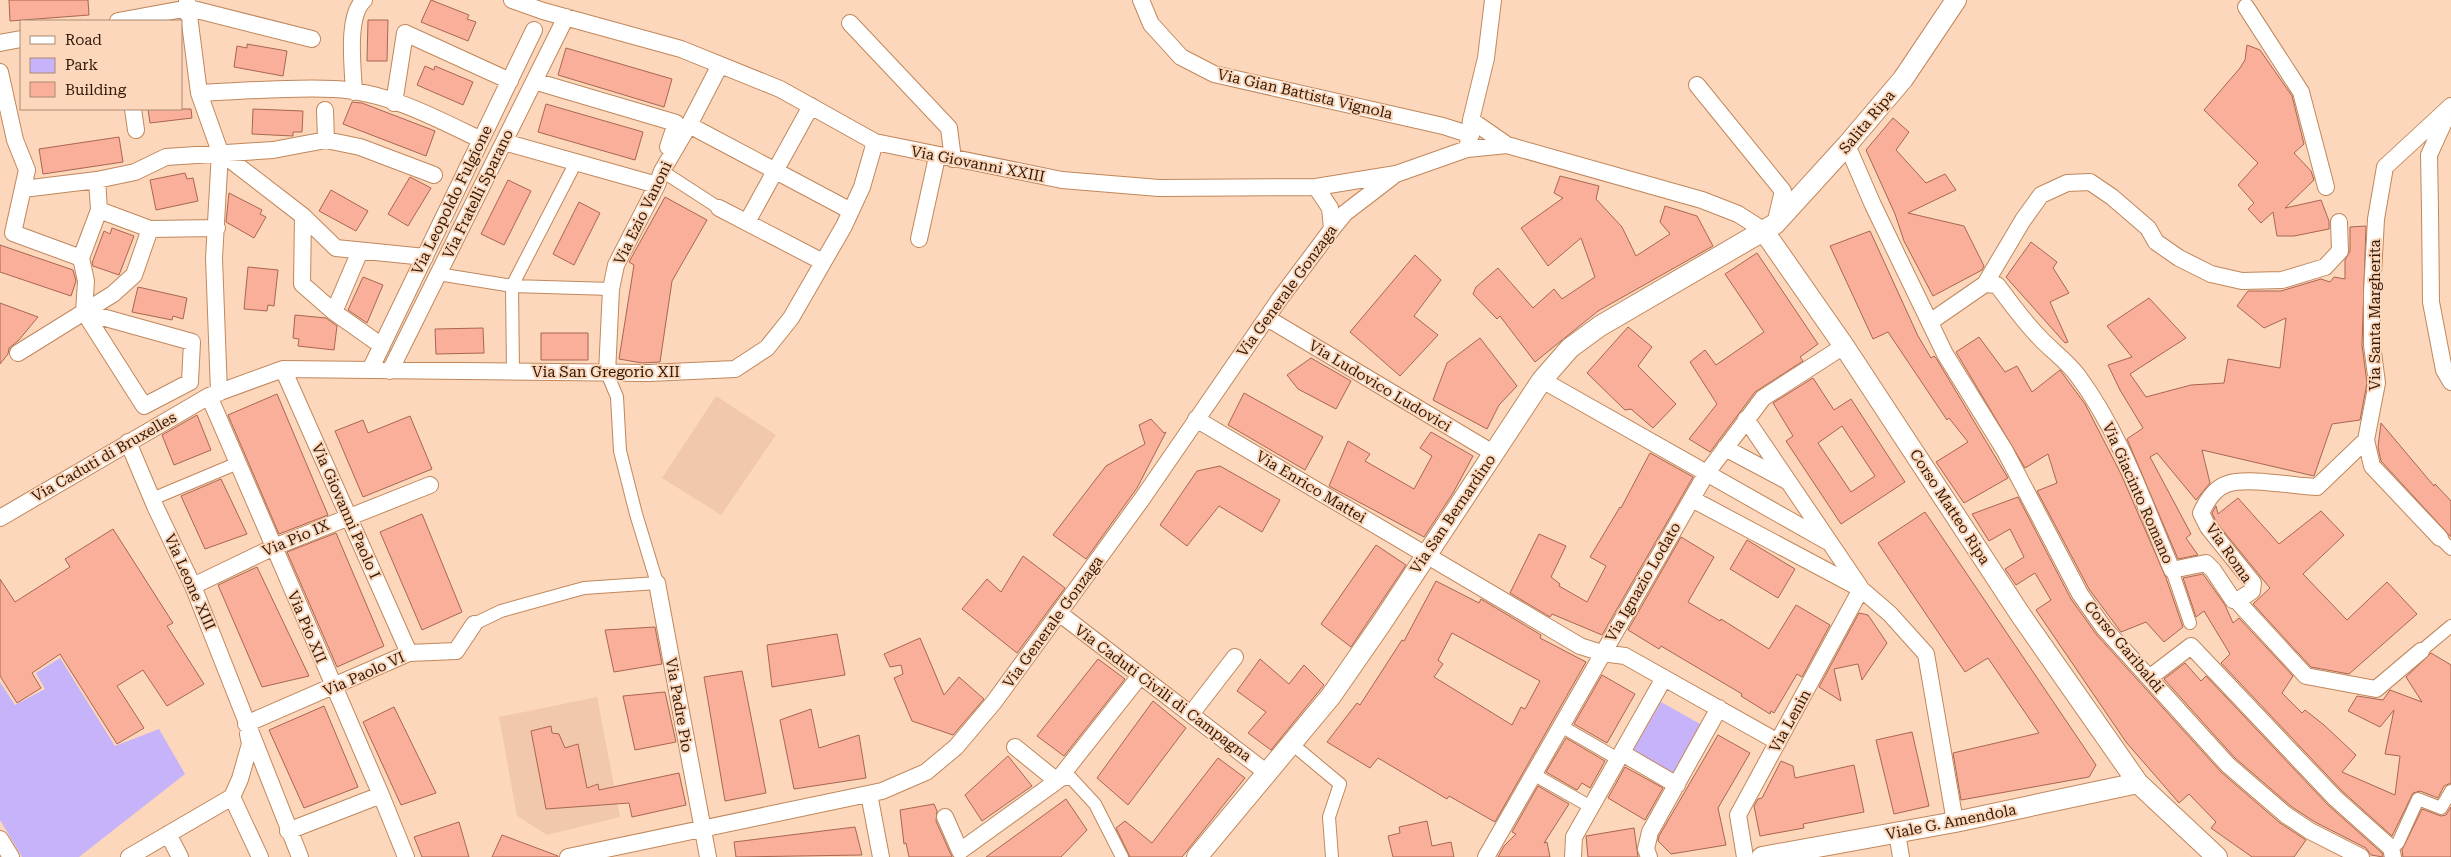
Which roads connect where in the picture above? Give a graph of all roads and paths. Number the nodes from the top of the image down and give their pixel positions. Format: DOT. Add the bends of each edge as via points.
graph roads {
  1 [pos="364,0"];
  2 [pos="512,0"];
  3 [pos="1141,0"];
  4 [pos="1493,0"];
  5 [pos="1956,0"];
  6 [pos="188,4"];
  7 [pos="546,5"];
  8 [pos="2246,8"];
  9 [pos="566,17"];
  10 [pos="122,20"];
  11 [pos="850,23"];
  12 [pos="534,30"];
  13 [pos="20,39"];
  14 [pos="312,39"];
  15 [pos="0,43"];
  16 [pos="720,65"];
  17 [pos="0,72"];
  18 [pos="510,81"];
  19 [pos="534,81"];
  20 [pos="1697,84"];
  21 [pos="354,92"];
  22 [pos="200,93"];
  23 [pos="394,103"];
  24 [pos="811,106"];
  25 [pos="2451,106"];
  26 [pos="133,110"];
  27 [pos="326,110"];
  28 [pos="689,125"];
  29 [pos="136,130"];
  30 [pos="1470,134"];
  31 [pos="326,140"];
  32 [pos="481,140"];
  33 [pos="504,142"];
  34 [pos="875,142"];
  35 [pos="1507,145"];
  36 [pos="1847,145"];
  37 [pos="220,152"];
  38 [pos="945,158"];
  39 [pos="576,162"];
  40 [pos="775,171"];
  41 [pos="1396,174"];
  42 [pos="434,175"];
  43 [pos="659,178"];
  44 [pos="97,180"];
  45 [pos="1335,185"];
  46 [pos="1316,187"];
  47 [pos="2326,187"];
  48 [pos="23,189"];
  49 [pos="1360,201"];
  50 [pos="719,208"];
  51 [pos="99,210"];
  52 [pos="851,212"];
  53 [pos="303,216"];
  54 [pos="746,222"];
  55 [pos="2339,222"];
  56 [pos="1769,227"];
  57 [pos="217,228"];
  58 [pos="150,229"];
  59 [pos="919,239"];
  60 [pos="1330,241"];
  61 [pos="360,251"];
  62 [pos="425,257"];
  63 [pos="81,258"];
  64 [pos="824,262"];
  65 [pos="438,274"];
  66 [pos="1985,284"];
  67 [pos="512,286"];
  68 [pos="611,289"];
  69 [pos="84,312"];
  70 [pos="334,312"];
  71 [pos="1267,318"];
  72 [pos="1930,322"];
  73 [pos="382,346"];
  74 [pos="1844,346"];
  75 [pos="18,353"];
  76 [pos="283,369"];
  77 [pos="370,370"];
  78 [pos="390,371"];
  79 [pos="513,372"];
  80 [pos="607,373"];
  81 [pos="1542,380"];
  82 [pos="2451,382"];
  83 [pos="214,394"];
  84 [pos="1196,419"];
  85 [pos="1746,420"];
  86 [pos="2366,440"];
  87 [pos="128,442"];
  88 [pos="1725,448"];
  89 [pos="1493,453"];
  90 [pos="238,462"];
  91 [pos="1706,474"];
  92 [pos="1789,483"];
  93 [pos="430,485"];
  94 [pos="152,499"];
  95 [pos="1692,499"];
  96 [pos="348,516"];
  97 [pos="0,518"];
  98 [pos="1830,543"];
  99 [pos="274,547"];
  100 [pos="2448,547"];
  101 [pos="1426,554"];
  102 [pos="2172,570"];
  103 [pos="657,583"];
  104 [pos="193,586"];
  105 [pos="1861,589"];
  106 [pos="2237,601"];
  107 [pos="1059,613"];
  108 [pos="2190,623"];
  109 [pos="474,624"];
  110 [pos="2451,626"];
  111 [pos="2421,651"];
  112 [pos="1602,652"];
  113 [pos="409,653"];
  114 [pos="1235,657"];
  115 [pos="1140,676"];
  116 [pos="1664,678"];
  117 [pos="2149,678"];
  118 [pos="334,688"];
  119 [pos="1719,708"];
  120 [pos="1191,714"];
  121 [pos="246,724"];
  122 [pos="1561,726"];
  123 [pos="1778,742"];
  124 [pos="1292,744"];
  125 [pos="1015,747"];
  126 [pos="1620,756"];
  127 [pos="1267,773"];
  128 [pos="1534,774"];
  129 [pos="1057,782"];
  130 [pos="2138,783"];
  131 [pos="1677,785"];
  132 [pos="2451,791"];
  133 [pos="381,794"];
  134 [pos="869,794"];
  135 [pos="232,798"];
  136 [pos="1591,807"];
  137 [pos="945,818"];
  138 [pos="1955,822"];
  139 [pos="701,828"];
  140 [pos="288,831"];
  141 [pos="1897,833"];
  142 [pos="168,834"];
  143 [pos="0,839"];
  144 [pos="2392,852"];
  145 [pos="12,857"];
  146 [pos="129,857"];
  147 [pos="180,857"];
  148 [pos="260,857"];
  149 [pos="300,857"];
  150 [pos="406,857"];
  151 [pos="568,857"];
  152 [pos="708,857"];
  153 [pos="881,857"];
  154 [pos="1122,857"];
  155 [pos="1197,857"];
  156 [pos="1332,857"];
  157 [pos="1486,857"];
  158 [pos="1573,857"];
  159 [pos="1649,857"];
  160 [pos="1745,857"];
  161 [pos="1762,857"];
  162 [pos="1901,857"];
  163 [pos="2217,857"];
  164 [pos="2361,857"];
  1 -- 21 [label="street" via="357,6 353,27"];
  2 -- 7 [label="street, Via Giovanni XXIII"];
  3 -- 30 [label="street, Via Gian Battista Vignola" via="1151,24 1181,57 1214,74"];
  4 -- 30 [label="street" via="1486,58"];
  5 -- 36 [label="street, Salita Ripa" via="1903,79"];
  6 -- 10 [label="street"];
  6 -- 14 [label="street"];
  6 -- 22 [label="street"];
  7 -- 9 [label="street, Via Giovanni XXIII"];
  8 -- 47 [label="street" via="2301,92"];
  9 -- 16 [label="street, Via Giovanni XXIII" via="681,50"];
  9 -- 19 [label="street, Via Fratelli Sparano"];
  11 -- 38 [label="street" via="949,128"];
  12 -- 18 [label="street, Via Leopoldo Fulgione"];
  13 -- 15 [label="street"];
  16 -- 24 [label="street, Via Giovanni XXIII" via="780,89"];
  16 -- 28 [label="street, Via Ezio Vanoni"];
  17 -- 48 [label="street" via="15,140 27,170"];
  18 -- 23 [label="street" via="404,33"];
  18 -- 32 [label="street, Via Leopoldo Fulgione"];
  19 -- 33 [label="street, Via Fratelli Sparano"];
  19 -- 43 [label="street" via="676,123"];
  20 -- 56 [label="street" via="1782,191"];
  21 -- 22 [label="street" via="334,88"];
  21 -- 23 [label="street"];
  22 -- 37 [label="street"];
  23 -- 32 [label="street" via="422,112"];
  24 -- 34 [label="street, Via Giovanni XXIII"];
  24 -- 40 [label="street"];
  25 -- 82 [label="street" via="2429,155 2431,302 2444,370"];
  25 -- 86 [label="street, Via Santa Margherita" via="2385,167 2376,219 2372,292 2372,345 2377,383"];
  26 -- 29 [label="street"];
  27 -- 31 [label="street"];
  28 -- 40 [label="street"];
  28 -- 43 [label="street, Via Ezio Vanoni"];
  30 -- 35 [label="street, Via Gian Battista Vignola"];
  30 -- 35 [label="street, Via Gian Battista Vignola"];
  30 -- 41 [label="street, Via Giovanni XXIII"];
  31 -- 37 [label="street" via="273,150"];
  31 -- 42 [label="street" via="360,147"];
  32 -- 62 [label="street, Via Leopoldo Fulgione"];
  33 -- 39 [label="street"];
  33 -- 65 [label="street, Via Fratelli Sparano"];
  34 -- 38 [label="street, Via Giovanni XXIII"];
  34 -- 52 [label="street, Via San Gregorio XII"];
  35 -- 56 [label="street, Via Gian Battista Vignola" via="1702,200"];
  36 -- 56 [label="street, Salita Ripa"];
  36 -- 72 [label="street, Corso Garibaldi"];
  37 -- 44 [label="street" via="166,157 135,172"];
  37 -- 53 [label="street"];
  37 -- 57 [label="street"];
  38 -- 46 [label="street, Via Giovanni XXIII" via="1062,180 1159,188"];
  38 -- 59 [label="street"];
  39 -- 43 [label="street"];
  39 -- 67 [label="street"];
  40 -- 52 [label="street"];
  40 -- 54 [label="street"];
  41 -- 45 [label="street, Via Giovanni XXIII"];
  41 -- 49 [label="street, Via Generale Gonzaga"];
  43 -- 50 [label="street"];
  43 -- 68 [label="street, Via Ezio Vanoni" via="616,265"];
  44 -- 48 [label="street"];
  44 -- 51 [label="street"];
  45 -- 46 [label="street, Via Giovanni XXIII"];
  45 -- 49 [label="street"];
  46 -- 60 [label="street" via="1330,208"];
  48 -- 63 [label="street" via="13,232"];
  49 -- 60 [label="street, Via Generale Gonzaga" via="1345,213"];
  50 -- 54 [label="street"];
  51 -- 58 [label="street"];
  51 -- 63 [label="street"];
  52 -- 64 [label="street, Via San Gregorio XII"];
  53 -- 61 [label="street" via="336,248"];
  53 -- 70 [label="street" via="302,284"];
  54 -- 64 [label="street"];
  55 -- 66 [label="street" via="2340,251 2325,268 2282,280 2242,282 2211,274 2179,258 2156,242 2148,228 2127,209 2090,182 2067,183 2041,195"];
  56 -- 74 [label="street, Corso Matteo Ripa"];
  56 -- 81 [label="street, Via San Bernardino" via="1600,326 1570,348"];
  57 -- 58 [label="street"];
  57 -- 83 [label="street"];
  58 -- 69 [label="street" via="134,275 113,294"];
  60 -- 71 [label="street, Via Generale Gonzaga"];
  61 -- 62 [label="street"];
  61 -- 70 [label="street"];
  62 -- 73 [label="street, Via Leopoldo Fulgione"];
  63 -- 69 [label="street" via="86,281"];
  64 -- 80 [label="street, Via San Gregorio XII" via="791,318 767,348 735,369"];
  65 -- 67 [label="street"];
  65 -- 78 [label="street, Via Fratelli Sparano"];
  66 -- 72 [label="street"];
  66 -- 102 [label="street, Via Giacinto Romano" via="1997,285 2040,339 2078,375 2115,434"];
  67 -- 68 [label="street"];
  67 -- 79 [label="street"];
  68 -- 80 [label="street, Via Ezio Vanoni"];
  69 -- 69 [label="street" via="144,406 190,382 192,342"];
  69 -- 75 [label="street"];
  70 -- 73 [label="street"];
  71 -- 84 [label="street, Via Generale Gonzaga"];
  71 -- 89 [label="street, Via Ludovico Ludovici" via="1312,337"];
  72 -- 117 [label="street, Corso Garibaldi" via="1945,354 2005,451 2080,594 2104,628"];
  73 -- 77 [label="street, Via Leopoldo Fulgione"];
  74 -- 85 [label="street, Via Ignazio Lodato" via="1762,398"];
  74 -- 130 [label="street, Corso Matteo Ripa" via="2020,614"];
  76 -- 77 [label="street, Via San Gregorio XII"];
  76 -- 83 [label="street, Via San Gregorio XII"];
  76 -- 96 [label="street, Via Giovanni Paolo I"];
  77 -- 78 [label="street, Via San Gregorio XII"];
  78 -- 79 [label="street, Via San Gregorio XII"];
  79 -- 80 [label="street, Via San Gregorio XII"];
  80 -- 103 [label="street" via="616,397 620,451"];
  81 -- 89 [label="street, Via San Bernardino"];
  81 -- 91 [label="street"];
  83 -- 87 [label="street, Via Caduti di Bruxelles"];
  83 -- 90 [label="street, Via Pio XII"];
  84 -- 101 [label="street, Via Enrico Mattei"];
  84 -- 107 [label="street, Via Generale Gonzaga"];
  85 -- 88 [label="street, Via Ignazio Lodato"];
  85 -- 92 [label="street"];
  86 -- 100 [label="street" via="2372,466"];
  86 -- 106 [label="street, Via Roma" via="2317,488 2241,482 2225,485 2206,501 2201,512 2208,527 2253,583 2252,591"];
  87 -- 94 [label="street, Via Leone XIII"];
  87 -- 97 [label="street, Via Caduti di Bruxelles"];
  88 -- 91 [label="street, Via Ignazio Lodato"];
  88 -- 92 [label="street"];
  89 -- 101 [label="street, Via San Bernardino"];
  90 -- 94 [label="street"];
  90 -- 99 [label="street, Via Pio XII"];
  91 -- 95 [label="street, Via Ignazio Lodato"];
  91 -- 98 [label="street"];
  92 -- 98 [label="street"];
  93 -- 96 [label="street, Via Pio IX"];
  94 -- 104 [label="street, Via Leone XIII"];
  95 -- 105 [label="street"];
  95 -- 112 [label="street, Via Ignazio Lodato"];
  96 -- 99 [label="street, Via Pio IX"];
  96 -- 113 [label="street, Via Giovanni Paolo I"];
  98 -- 105 [label="street"];
  99 -- 104 [label="street, Via Pio IX"];
  99 -- 118 [label="street, Via Pio XII"];
  101 -- 112 [label="street, Via Enrico Mattei" via="1580,646"];
  101 -- 124 [label="street, Via San Bernardino" via="1331,696"];
  102 -- 106 [label="street, Via Roma" via="2206,563 2232,600"];
  102 -- 108 [label="street"];
  103 -- 109 [label="street" via="584,588 501,611"];
  103 -- 139 [label="street, Via Padre Pio"];
  104 -- 121 [label="street, Via Leone XIII"];
  105 -- 123 [label="street, Via Lenin"];
  105 -- 138 [label="street" via="1890,614 1926,654"];
  106 -- 111 [label="street" via="2306,676 2376,689"];
  107 -- 115 [label="street, Via Caduti Civili di Campagna"];
  107 -- 134 [label="street, Via Generale Gonzaga" via="994,702 956,746 926,772"];
  109 -- 113 [label="street, Via Paolo VI" via="456,650"];
  110 -- 111 [label="street"];
  112 -- 116 [label="street, Via Enrico Mattei" via="1625,656"];
  112 -- 122 [label="street, Via Ignazio Lodato"];
  113 -- 118 [label="street, Via Paolo VI"];
  114 -- 120 [label="street"];
  115 -- 120 [label="street, Via Caduti Civili di Campagna"];
  115 -- 129 [label="street"];
  116 -- 119 [label="street, Via Enrico Mattei"];
  116 -- 126 [label="street"];
  117 -- 144 [label="street" via="2191,646 2335,798"];
  117 -- 164 [label="street, Corso Garibaldi" via="2219,756 2286,815"];
  118 -- 121 [label="street, Via Paolo VI"];
  118 -- 133 [label="street, Via Pio XII"];
  119 -- 123 [label="street, Via Enrico Mattei"];
  119 -- 131 [label="street"];
  120 -- 127 [label="street, Via Caduti Civili di Campagna"];
  121 -- 135 [label="street" via="250,744"];
  121 -- 140 [label="street"];
  122 -- 126 [label="street"];
  122 -- 128 [label="street, Via Ignazio Lodato"];
  123 -- 160 [label="street, Via Lenin" via="1738,815"];
  124 -- 127 [label="street, Via San Bernardino"];
  124 -- 156 [label="street" via="1340,784 1329,817"];
  125 -- 129 [label="street"];
  126 -- 131 [label="street"];
  126 -- 136 [label="street"];
  127 -- 155 [label="street, Via San Bernardino"];
  128 -- 136 [label="street"];
  128 -- 157 [label="street, Via Ignazio Lodato"];
  129 -- 137 [label="street" via="960,851"];
  129 -- 154 [label="street" via="1071,778 1095,804"];
  130 -- 138 [label="street, Viale G. Amendola"];
  130 -- 163 [label="street, Corso Matteo Ripa"];
  131 -- 159 [label="street" via="1650,832 1646,849"];
  132 -- 144 [label="street" via="2440,808 2418,799"];
  133 -- 140 [label="street"];
  133 -- 150 [label="street, Via Pio XII"];
  134 -- 139 [label="street, Via Generale Gonzaga"];
  134 -- 153 [label="street"];
  135 -- 142 [label="street"];
  135 -- 148 [label="street"];
  136 -- 158 [label="street" via="1574,836"];
  138 -- 141 [label="street, Viale G. Amendola"];
  139 -- 151 [label="street, Via Generale Gonzaga"];
  139 -- 152 [label="street, Via Padre Pio"];
  140 -- 149 [label="street"];
  141 -- 161 [label="street, Viale G. Amendola"];
  141 -- 162 [label="street"];
  142 -- 146 [label="street"];
  142 -- 147 [label="street"];
  143 -- 145 [label="street"];
}
